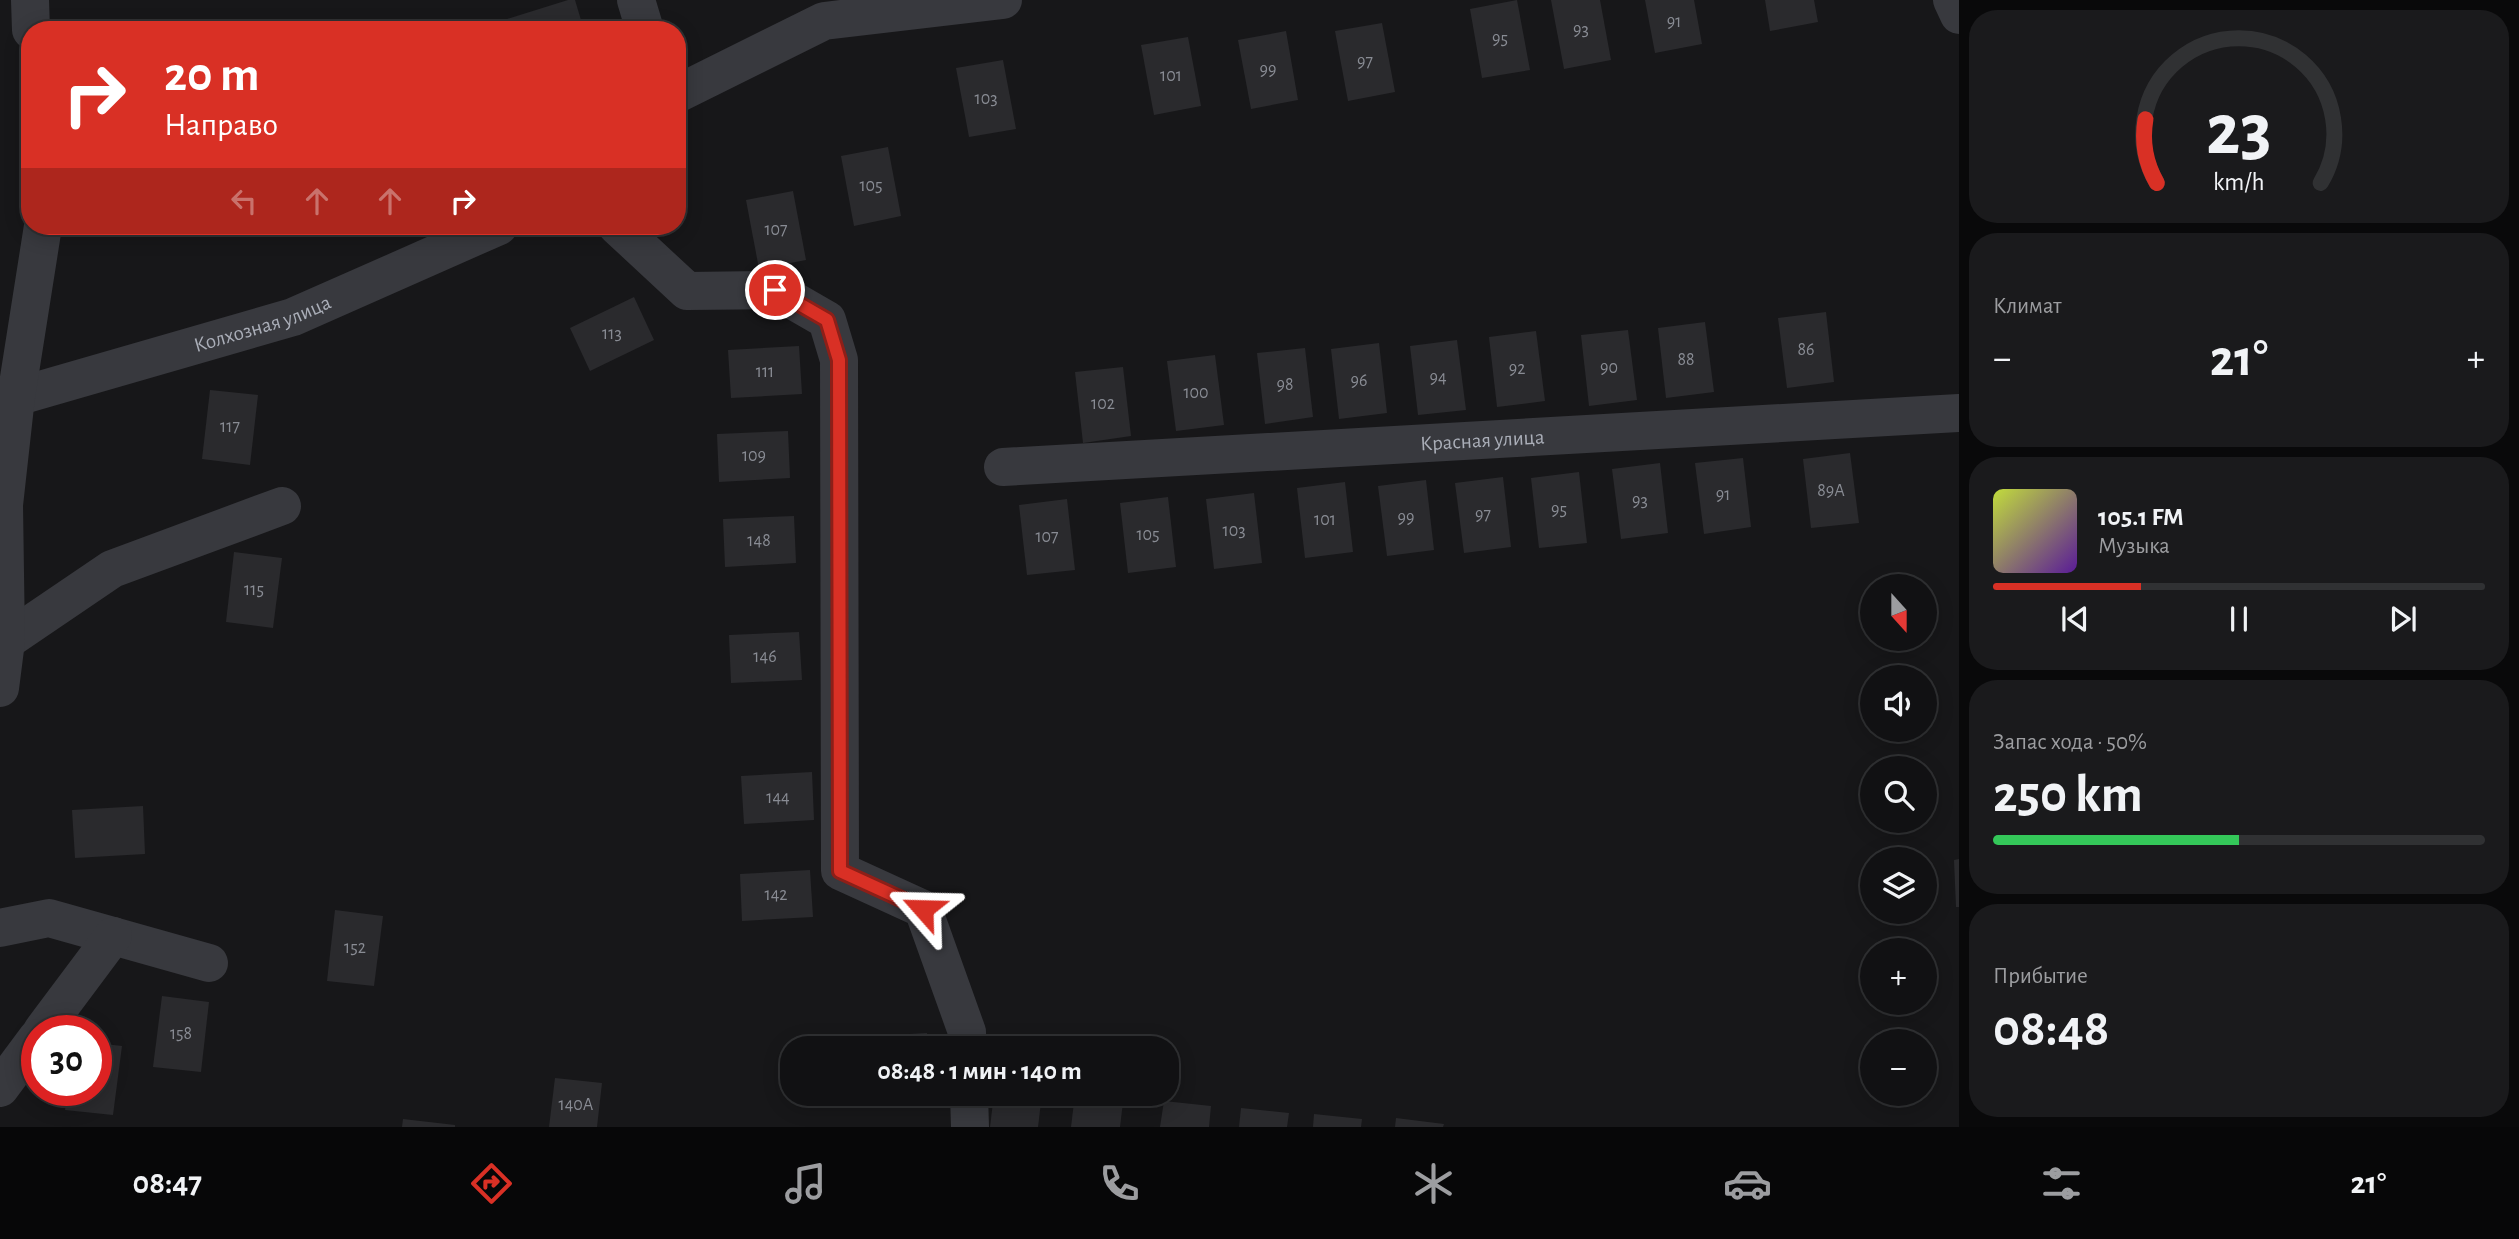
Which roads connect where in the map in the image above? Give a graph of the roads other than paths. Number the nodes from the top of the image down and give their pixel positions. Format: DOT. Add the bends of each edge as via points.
graph roads {
  1 [pos="30,0"];
  2 [pos="636,0"];
  3 [pos="1003,0"];
  4 [pos="1952,0"];
  5 [pos="1959,15"];
  6 [pos="31,21"];
  7 [pos="642,21"];
  8 [pos="686,90"];
  9 [pos="42,235"];
  10 [pos="479,235"];
  11 [pos="627,235"];
  12 [pos="16,397"];
  13 [pos="1959,413"];
  14 [pos="1003,467"];
  15 [pos="282,506"];
  16 [pos="6,641"];
  17 [pos="0,688"];
  18 [pos="0,928"];
  19 [pos="113,936"];
  20 [pos="209,963"];
  21 [pos="54,1015"];
  22 [pos="967,1036"];
  23 [pos="21,1059"];
  24 [pos="0,1087"];
  25 [pos="969,1106"];
  26 [pos="970,1127"];
  1 -- 6 [label="street"];
  2 -- 7 [label="street"];
  3 -- 8 [label="street" via="824,21"];
  4 -- 5 [label="street"];
  9 -- 12 [label="street"];
  10 -- 12 [label="street, Колхозная улица" via="293,317"];
  11 -- 22 [label="street" via="687,291 775,290 827,320 839,360 840,871 923,909"];
  12 -- 16 [label="street" via="4,505"];
  13 -- 14 [label="street, Красная улица"];
  15 -- 16 [label="street" via="112,569"];
  16 -- 17 [label="street"];
  18 -- 19 [label="street" via="49,918"];
  19 -- 20 [label="street"];
  19 -- 21 [label="street"];
  23 -- 24 [label="street"];
  25 -- 26 [label="street"];
}
